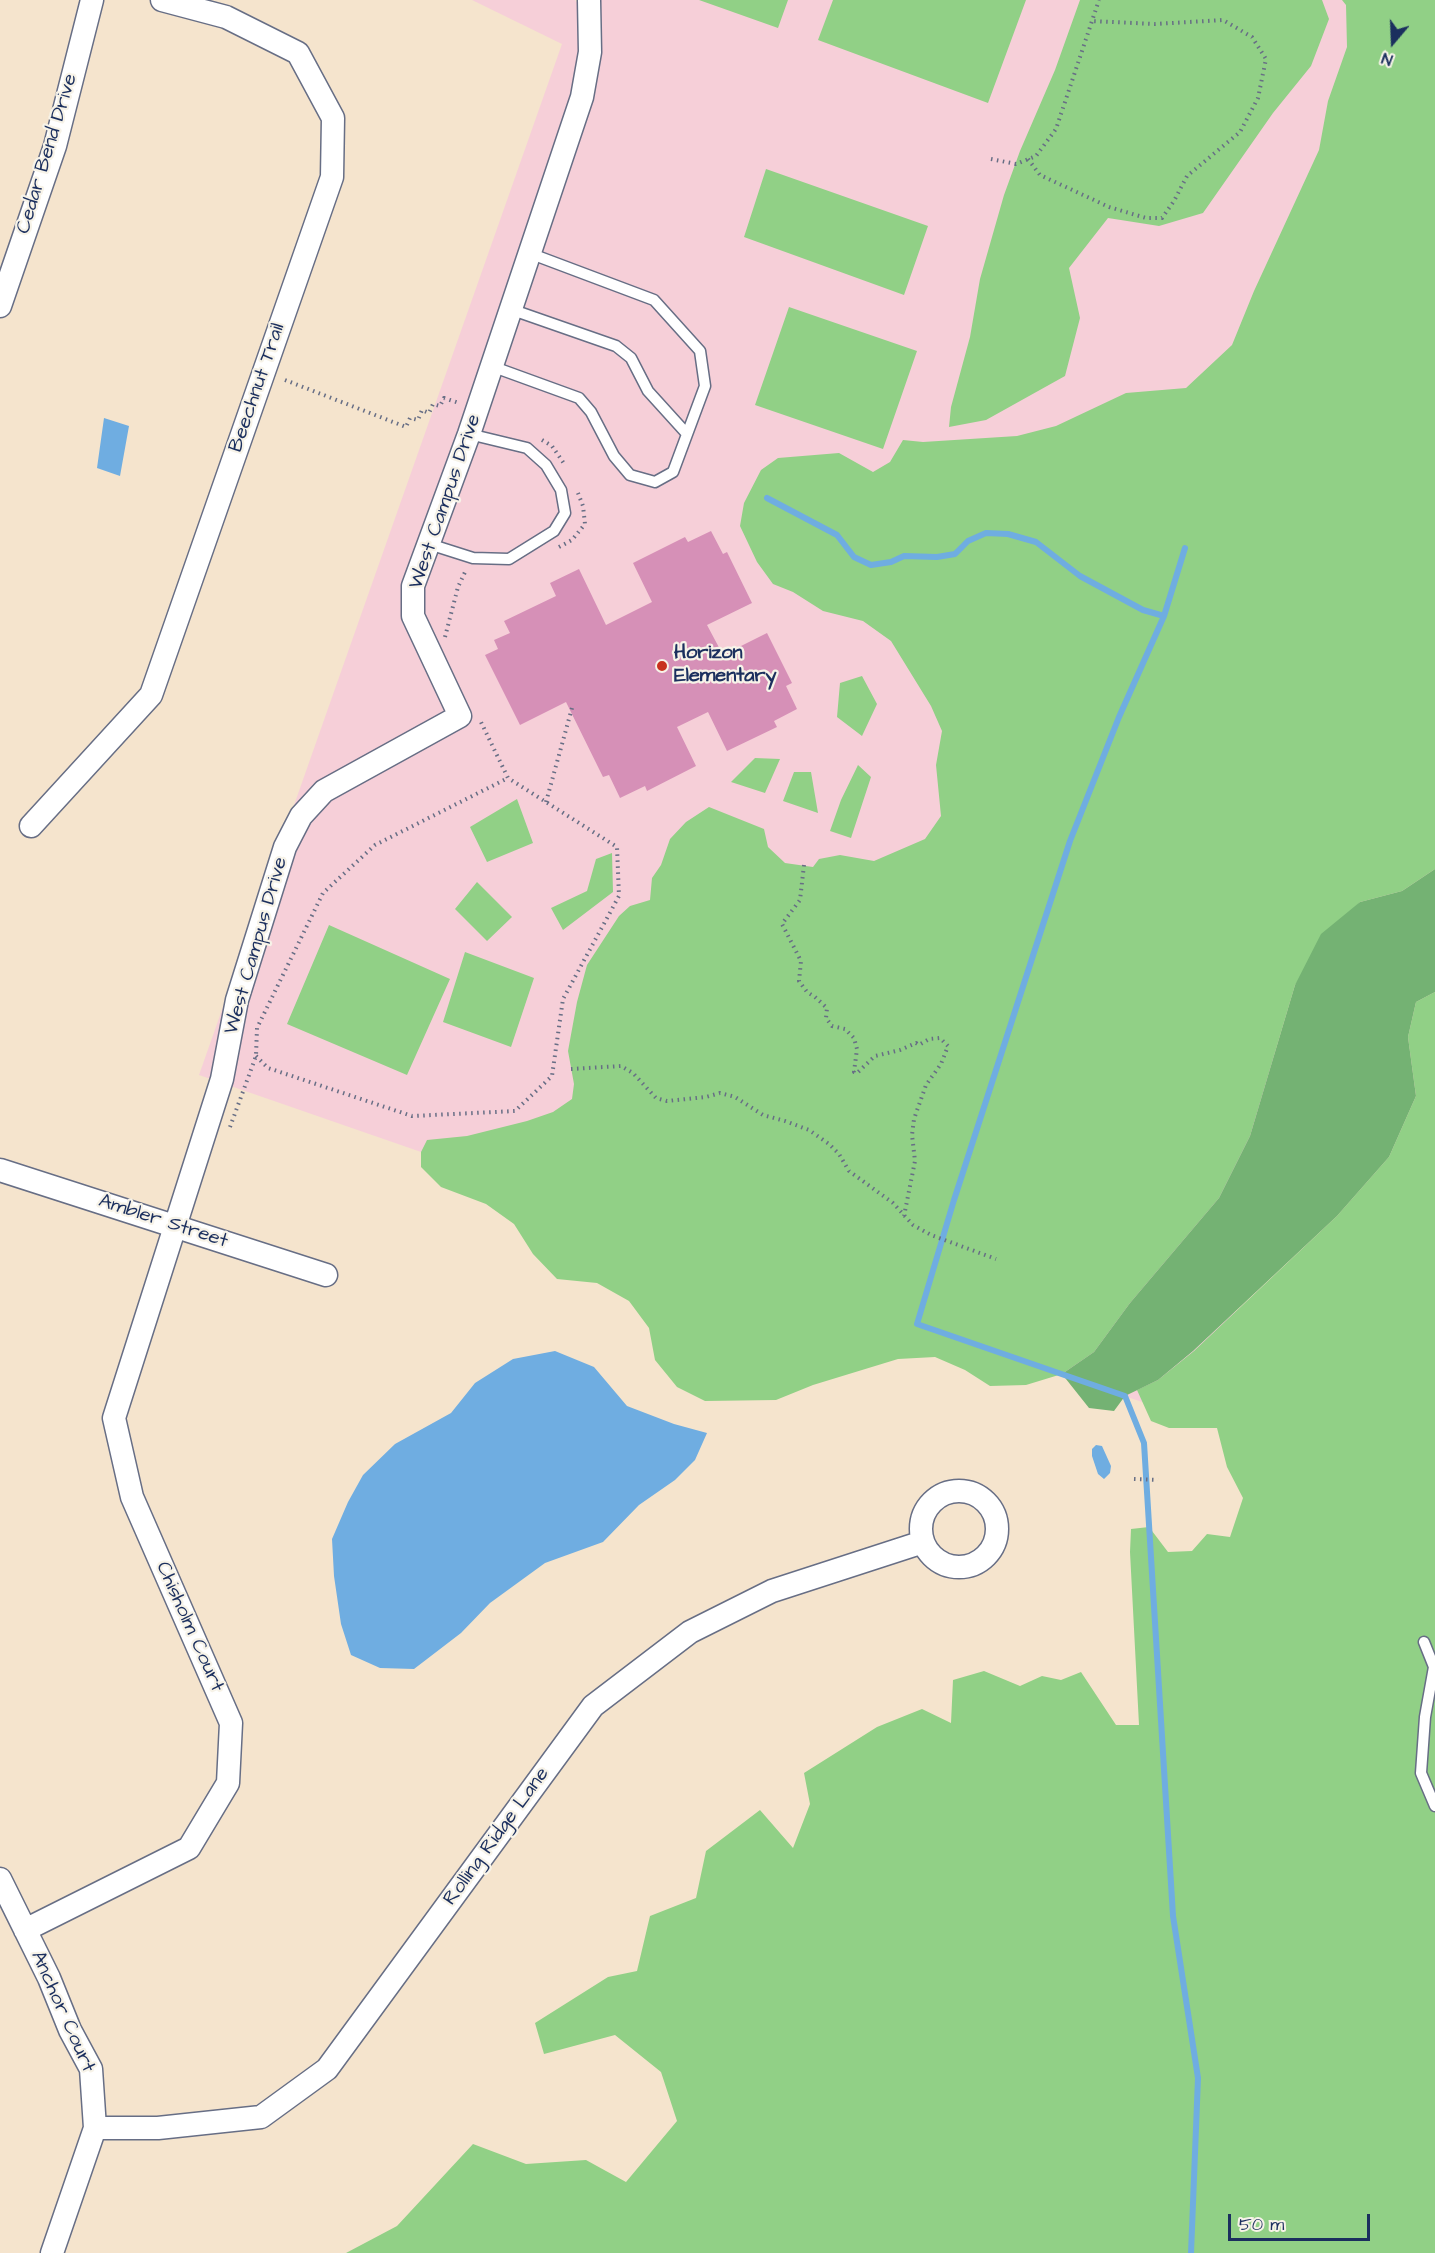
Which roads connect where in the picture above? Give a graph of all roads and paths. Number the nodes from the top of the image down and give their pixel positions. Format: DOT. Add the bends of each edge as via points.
graph roads {
  1 [pos="92,0"];
  2 [pos="162,0"];
  3 [pos="589,0"];
  4 [pos="1099,0"];
  5 [pos="1091,21"];
  6 [pos="991,159"];
  7 [pos="1028,159"];
  8 [pos="528,253"];
  9 [pos="0,306"];
  10 [pos="510,309"];
  11 [pos="490,366"];
  12 [pos="285,380"];
  13 [pos="460,403"];
  14 [pos="470,434"];
  15 [pos="687,434"];
  16 [pos="429,544"];
  17 [pos="572,708"];
  18 [pos="508,778"];
  19 [pos="546,802"];
  20 [pos="31,826"];
  21 [pos="408,827"];
  22 [pos="804,865"];
  23 [pos="256,1056"];
  24 [pos="572,1069"];
  25 [pos="228,1133"];
  26 [pos="0,1170"];
  27 [pos="904,1216"];
  28 [pos="176,1226"];
  29 [pos="996,1259"];
  30 [pos="326,1275"];
  31 [pos="1134,1479"];
  32 [pos="1158,1480"];
  33 [pos="923,1542"];
  34 [pos="1424,1642"];
  35 [pos="1435,1806"];
  36 [pos="0,1879"];
  37 [pos="24,1930"];
  38 [pos="95,2128"];
  39 [pos="52,2253"];
  1 -- 9 [label="street, Cedar Bend Drive" via="55,146"];
  2 -- 20 [label="street, Beechnut Trail" via="226,17 298,53 333,118 332,177 151,695"];
  3 -- 8 [label="street, West Campus Drive" via="590,52 582,97"];
  4 -- 5 [label="path"];
  5 -- 7 [label="path" via="1056,129 1036,156"];
  5 -- 7 [label="path" via="1155,24 1223,20 1252,37 1266,59 1258,98 1240,132 1187,176 1162,218 1146,218 1109,207 1040,175"];
  6 -- 7 [label="path" via="1016,164"];
  8 -- 10 [label="street, West Campus Drive"];
  8 -- 15 [label="lane" via="654,300 700,351 705,386"];
  10 -- 11 [label="street, West Campus Drive"];
  10 -- 15 [label="lane" via="616,346 632,358 648,391"];
  11 -- 14 [label="street, West Campus Drive"];
  11 -- 15 [label="lane" via="579,398 630,476 655,482 673,472"];
  12 -- 13 [label="path" via="406,427 410,418 418,420 422,411 429,413 433,404 440,406 444,398"];
  14 -- 16 [label="street, West Campus Drive"];
  14 -- 16 [label="lane" via="527,448 546,465 561,490 565,513 554,531 508,559 473,558"];
  16 -- 28 [label="street, West Campus Drive" via="413,586 413,616 460,716 324,790 301,816 285,847 237,1000 222,1079"];
  17 -- 19 [label="path"];
  18 -- 19 [label="path"];
  19 -- 23 [label="path" via="617,847 619,896 563,999 552,1076 515,1111 412,1116 268,1068"];
  21 -- 23 [label="path" via="375,845 323,893 257,1029"];
  22 -- 27 [label="path" via="800,900 782,924 801,961 799,981 827,1008 826,1018 832,1026 845,1029 854,1038 854,1072 875,1056 929,1039 940,1038 948,1046 926,1085 914,1119 915,1161"];
  23 -- 25 [label="path"];
  24 -- 27 [label="path" via="621,1066 656,1098 667,1101 720,1093 735,1097 763,1115 809,1131 829,1144 849,1170"];
  26 -- 28 [label="street, Ambler Street"];
  27 -- 29 [label="path" via="931,1235"];
  28 -- 30 [label="street, Ambler Street"];
  28 -- 37 [label="street, Chisholm Court" via="114,1418 132,1497 231,1723 228,1784 189,1848"];
  31 -- 32 [label="path"];
  33 -- 38 [label="street, Rolling Ridge Lane" via="762,1596 690,1632 593,1706 327,2069 261,2116 158,2128"];
  34 -- 35 [label="lane" via="1434,1667 1421,1773"];
  36 -- 37 [label="street, Anchor Court"];
  37 -- 38 [label="street, Anchor Court" via="91,2069"];
  38 -- 39 [label="street, Anchor Court"];
}
